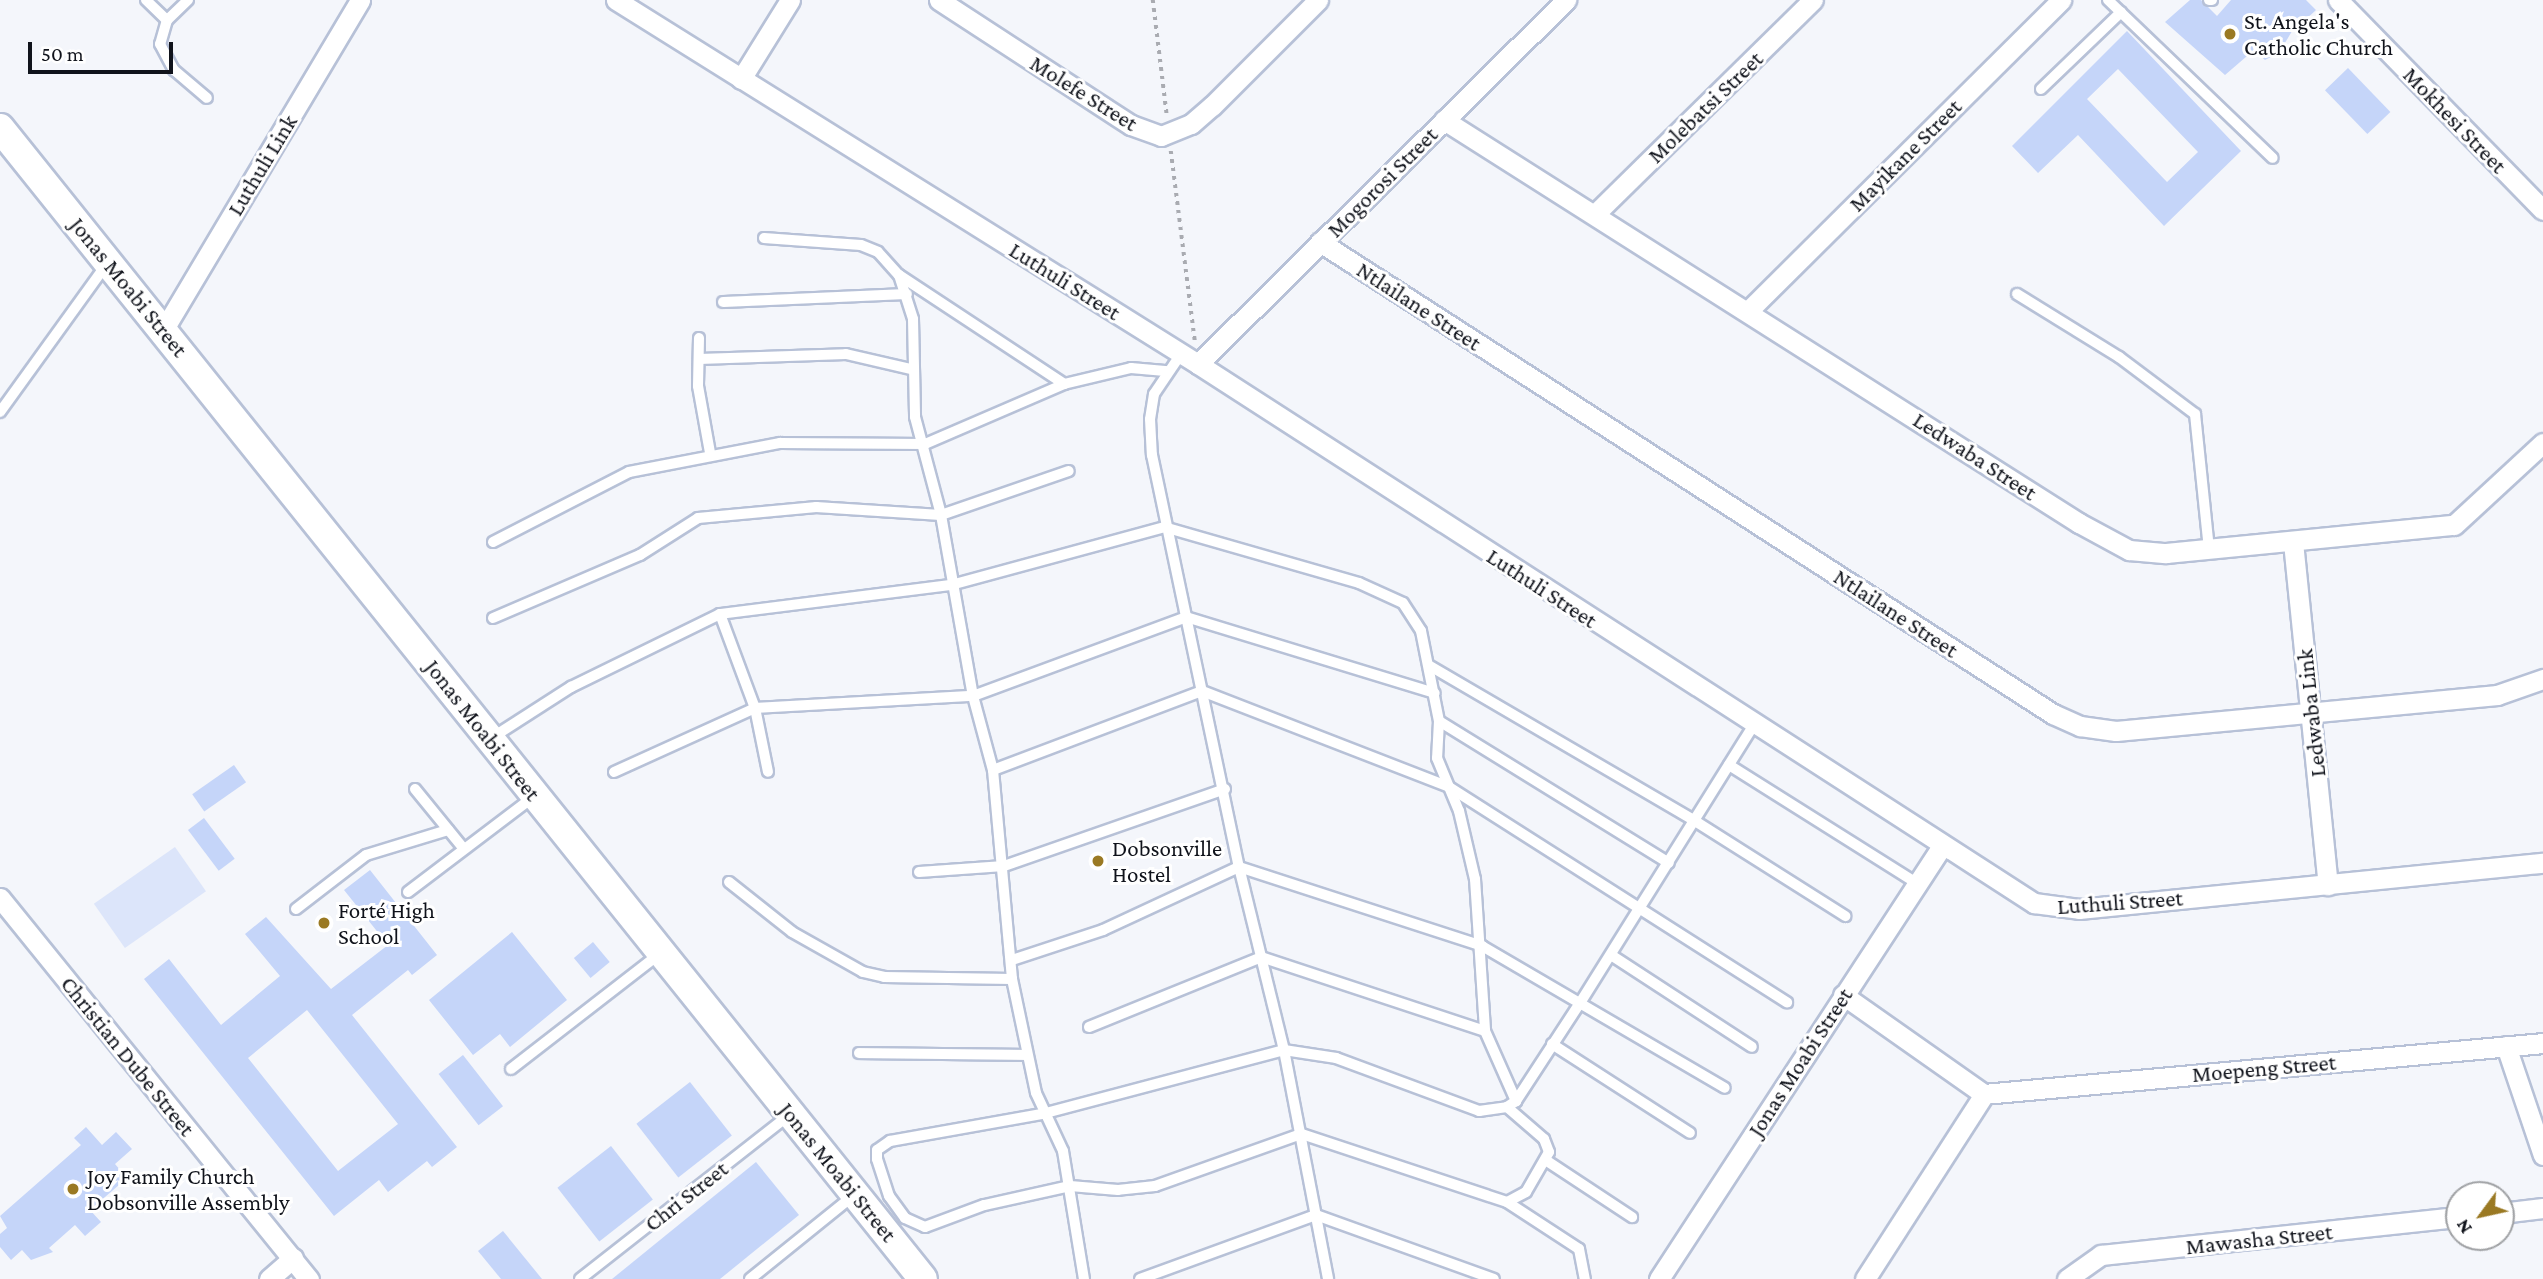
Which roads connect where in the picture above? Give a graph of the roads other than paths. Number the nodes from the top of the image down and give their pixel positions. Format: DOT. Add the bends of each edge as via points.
graph roads {
  1 [pos="146,0"];
  2 [pos="188,0"];
  3 [pos="360,0"];
  4 [pos="616,0"];
  5 [pos="790,0"];
  6 [pos="939,0"];
  7 [pos="1318,0"];
  8 [pos="1566,0"];
  9 [pos="1813,0"];
  10 [pos="2061,0"];
  11 [pos="2109,0"];
  12 [pos="2337,0"];
  13 [pos="2121,12"];
  14 [pos="167,20"];
  15 [pos="741,79"];
  16 [pos="2041,89"];
  17 [pos="207,98"];
  18 [pos="1444,120"];
  19 [pos="0,128"];
  20 [pos="0,144"];
  21 [pos="2273,158"];
  22 [pos="43,182"];
  23 [pos="2543,210"];
  24 [pos="1596,213"];
  25 [pos="764,238"];
  26 [pos="1320,242"];
  27 [pos="108,261"];
  28 [pos="899,275"];
  29 [pos="907,294"];
  30 [pos="2017,294"];
  31 [pos="723,302"];
  32 [pos="1749,310"];
  33 [pos="164,330"];
  34 [pos="699,338"];
  35 [pos="1181,354"];
  36 [pos="699,359"];
  37 [pos="1198,364"];
  38 [pos="911,369"];
  39 [pos="1168,372"];
  40 [pos="1064,384"];
  41 [pos="0,412"];
  42 [pos="2543,443"];
  43 [pos="925,444"];
  44 [pos="710,453"];
  45 [pos="1069,471"];
  46 [pos="941,515"];
  47 [pos="1164,527"];
  48 [pos="493,542"];
  49 [pos="2293,542"];
  50 [pos="2209,550"];
  51 [pos="951,585"];
  52 [pos="720,614"];
  53 [pos="1186,617"];
  54 [pos="493,618"];
  55 [pos="1430,666"];
  56 [pos="2543,679"];
  57 [pos="1202,691"];
  58 [pos="1435,693"];
  59 [pos="973,696"];
  60 [pos="755,708"];
  61 [pos="2312,712"];
  62 [pos="1439,721"];
  63 [pos="1754,724"];
  64 [pos="491,739"];
  65 [pos="1729,765"];
  66 [pos="993,770"];
  67 [pos="614,772"];
  68 [pos="768,772"];
  69 [pos="1449,787"];
  70 [pos="415,789"];
  71 [pos="1224,789"];
  72 [pos="535,795"];
  73 [pos="1696,821"];
  74 [pos="448,830"];
  75 [pos="1942,846"];
  76 [pos="464,849"];
  77 [pos="1669,863"];
  78 [pos="2543,863"];
  79 [pos="1004,866"];
  80 [pos="1238,867"];
  81 [pos="919,872"];
  82 [pos="729,882"];
  83 [pos="1918,884"];
  84 [pos="2328,884"];
  85 [pos="408,892"];
  86 [pos="0,898"];
  87 [pos="296,909"];
  88 [pos="1639,911"];
  89 [pos="1845,916"];
  90 [pos="1482,946"];
  91 [pos="662,953"];
  92 [pos="1611,955"];
  93 [pos="1261,957"];
  94 [pos="1012,960"];
  95 [pos="1012,979"];
  96 [pos="1843,995"];
  97 [pos="1787,1002"];
  98 [pos="1580,1003"];
  99 [pos="1089,1027"];
  100 [pos="1485,1031"];
  101 [pos="2543,1043"];
  102 [pos="1552,1044"];
  103 [pos="2506,1046"];
  104 [pos="1752,1048"];
  105 [pos="1284,1049"];
  106 [pos="859,1053"];
  107 [pos="1026,1055"];
  108 [pos="511,1069"];
  109 [pos="1725,1088"];
  110 [pos="1984,1094"];
  111 [pos="1512,1104"];
  112 [pos="791,1113"];
  113 [pos="1042,1114"];
  114 [pos="1690,1133"];
  115 [pos="1301,1134"];
  116 [pos="2543,1155"];
  117 [pos="1547,1161"];
  118 [pos="1070,1186"];
  119 [pos="856,1194"];
  120 [pos="1507,1202"];
  121 [pos="2543,1208"];
  122 [pos="2515,1211"];
  123 [pos="1316,1215"];
  124 [pos="1632,1217"];
  125 [pos="2445,1218"];
  126 [pos="293,1258"];
  127 [pos="268,1279"];
  128 [pos="309,1279"];
  129 [pos="580,1279"];
  130 [pos="750,1279"];
  131 [pos="923,1279"];
  132 [pos="1084,1279"];
  133 [pos="1140,1279"];
  134 [pos="1328,1279"];
  135 [pos="1493,1279"];
  136 [pos="1585,1279"];
  137 [pos="1659,1279"];
  138 [pos="1866,1279"];
  139 [pos="2067,1279"];
  1 -- 14 [label="lane"];
  2 -- 14 [label="lane"];
  3 -- 33 [label="street, Luthuli Link"];
  4 -- 15 [label="street, Luthuli Street"];
  5 -- 15 [label="street"];
  6 -- 7 [label="street, Molefe Street" via="1131,125 1161,136 1191,124 1212,106"];
  8 -- 18 [label="street, Mogorosi Street"];
  9 -- 24 [label="street, Molebatsi Street"];
  10 -- 32 [label="street, Mayikane Street"];
  11 -- 13 [label="lane"];
  12 -- 23 [label="street, Mokhesi Street"];
  13 -- 16 [label="lane"];
  13 -- 21 [label="lane"];
  14 -- 17 [label="lane" via="160,44 165,57"];
  15 -- 35 [label="street, Luthuli Street"];
  18 -- 24 [label="street, Ledwaba Street"];
  18 -- 26 [label="street, Mogorosi Street"];
  19 -- 22 [label="street, Jonas Moabi Street"];
  20 -- 22 [label="street, Jonas Moabi Street"];
  22 -- 27 [label="street, Jonas Moabi Street"];
  24 -- 32 [label="street, Ledwaba Street"];
  25 -- 28 [label="lane" via="861,245 878,252"];
  26 -- 37 [label="street, Mogorosi Street"];
  26 -- 61 [label="street, Ntlailane Street" via="2053,714 2080,726 2116,731"];
  27 -- 33 [label="street, Jonas Moabi Street"];
  27 -- 41 [label="lane"];
  28 -- 29 [label="lane"];
  28 -- 40 [label="lane"];
  29 -- 31 [label="lane"];
  29 -- 38 [label="lane" via="915,347"];
  30 -- 50 [label="lane" via="2141,372 2195,414"];
  32 -- 50 [label="street, Ledwaba Street" via="2114,544 2144,553"];
  33 -- 64 [label="street, Jonas Moabi Street"];
  34 -- 36 [label="lane"];
  35 -- 37 [label="street, Luthuli Street"];
  35 -- 39 [label="lane"];
  36 -- 38 [label="lane" via="846,355"];
  36 -- 44 [label="lane" via="701,415"];
  37 -- 63 [label="street, Luthuli Street"];
  38 -- 43 [label="lane" via="914,409"];
  39 -- 40 [label="lane" via="1131,368"];
  39 -- 47 [label="lane" via="1154,394 1150,419"];
  40 -- 43 [label="lane"];
  42 -- 49 [label="street, Ledwaba Street" via="2454,525"];
  43 -- 44 [label="lane" via="780,443"];
  43 -- 46 [label="lane"];
  44 -- 48 [label="lane" via="693,462 629,472"];
  45 -- 46 [label="lane"];
  46 -- 51 [label="lane"];
  46 -- 54 [label="lane" via="816,507 698,517 640,555"];
  47 -- 51 [label="lane"];
  47 -- 53 [label="lane"];
  47 -- 55 [label="lane" via="1388,594 1413,615"];
  49 -- 50 [label="street, Ledwaba Street"];
  49 -- 61 [label="street, Ledwaba Link"];
  51 -- 52 [label="lane"];
  51 -- 59 [label="lane"];
  52 -- 60 [label="lane"];
  52 -- 64 [label="lane" via="570,687"];
  53 -- 57 [label="lane"];
  53 -- 58 [label="lane"];
  53 -- 59 [label="lane"];
  55 -- 58 [label="lane"];
  55 -- 73 [label="lane"];
  56 -- 61 [label="street, Ntlailane Street" via="2497,695"];
  57 -- 66 [label="lane"];
  57 -- 69 [label="lane"];
  57 -- 71 [label="lane"];
  58 -- 62 [label="lane"];
  59 -- 60 [label="lane"];
  59 -- 66 [label="lane"];
  60 -- 67 [label="lane"];
  60 -- 68 [label="lane"];
  61 -- 84 [label="street, Ledwaba Link"];
  62 -- 69 [label="lane" via="1437,758"];
  62 -- 77 [label="lane"];
  63 -- 65 [label="lane"];
  63 -- 75 [label="street, Luthuli Street"];
  64 -- 72 [label="street, Jonas Moabi Street"];
  65 -- 73 [label="lane"];
  65 -- 83 [label="lane"];
  66 -- 79 [label="lane"];
  69 -- 88 [label="lane"];
  69 -- 90 [label="lane" via="1471,856"];
  70 -- 74 [label="lane"];
  71 -- 79 [label="lane"];
  71 -- 80 [label="lane"];
  72 -- 76 [label="lane"];
  72 -- 91 [label="street, Jonas Moabi Street"];
  73 -- 77 [label="lane"];
  73 -- 89 [label="lane"];
  74 -- 76 [label="lane"];
  74 -- 87 [label="lane" via="366,855"];
  75 -- 83 [label="street, Jonas Moabi Street"];
  75 -- 84 [label="street, Luthuli Street" via="2016,894 2050,909"];
  76 -- 85 [label="lane"];
  77 -- 88 [label="lane"];
  78 -- 84 [label="street, Luthuli Street"];
  79 -- 81 [label="lane"];
  79 -- 94 [label="lane"];
  80 -- 90 [label="lane"];
  80 -- 93 [label="lane"];
  80 -- 94 [label="lane" via="1103,930"];
  82 -- 95 [label="lane" via="792,932 863,972 884,977"];
  83 -- 96 [label="street, Jonas Moabi Street"];
  86 -- 126 [label="street, Christian Dube Street"];
  88 -- 92 [label="lane"];
  88 -- 97 [label="lane"];
  90 -- 98 [label="lane"];
  90 -- 100 [label="lane"];
  91 -- 108 [label="lane"];
  91 -- 112 [label="street, Jonas Moabi Street"];
  92 -- 98 [label="lane"];
  92 -- 104 [label="lane"];
  93 -- 99 [label="lane"];
  93 -- 100 [label="lane"];
  93 -- 105 [label="lane"];
  94 -- 95 [label="lane"];
  95 -- 107 [label="lane"];
  96 -- 110 [label="street"];
  96 -- 137 [label="street, Jonas Moabi Street"];
  98 -- 102 [label="lane"];
  98 -- 109 [label="lane"];
  100 -- 111 [label="lane"];
  101 -- 103 [label="street, Moepeng Street"];
  102 -- 111 [label="lane"];
  102 -- 114 [label="lane"];
  103 -- 110 [label="street, Moepeng Street"];
  103 -- 116 [label="street"];
  105 -- 111 [label="lane" via="1336,1058 1479,1111"];
  105 -- 113 [label="lane"];
  105 -- 115 [label="lane"];
  106 -- 107 [label="lane"];
  107 -- 113 [label="lane"];
  110 -- 138 [label="street"];
  111 -- 117 [label="lane" via="1544,1139"];
  112 -- 119 [label="street, Jonas Moabi Street"];
  112 -- 129 [label="lane, Chri Street"];
  113 -- 118 [label="lane" via="1057,1136"];
  113 -- 118 [label="lane" via="883,1144 877,1159 889,1196 905,1218 925,1227 984,1205"];
  115 -- 118 [label="lane" via="1155,1186 1118,1190"];
  115 -- 120 [label="lane"];
  115 -- 123 [label="lane"];
  117 -- 120 [label="lane" via="1522,1197"];
  117 -- 124 [label="lane"];
  118 -- 132 [label="lane"];
  119 -- 130 [label="lane"];
  119 -- 131 [label="street, Jonas Moabi Street"];
  120 -- 136 [label="lane" via="1579,1249"];
  121 -- 122 [label="street"];
  123 -- 133 [label="lane"];
  123 -- 134 [label="lane"];
  123 -- 135 [label="lane"];
  125 -- 139 [label="street, Mawasha Street" via="2101,1255"];
  126 -- 127 [label="street"];
  126 -- 128 [label="street, Christian Dube Street"];
}
